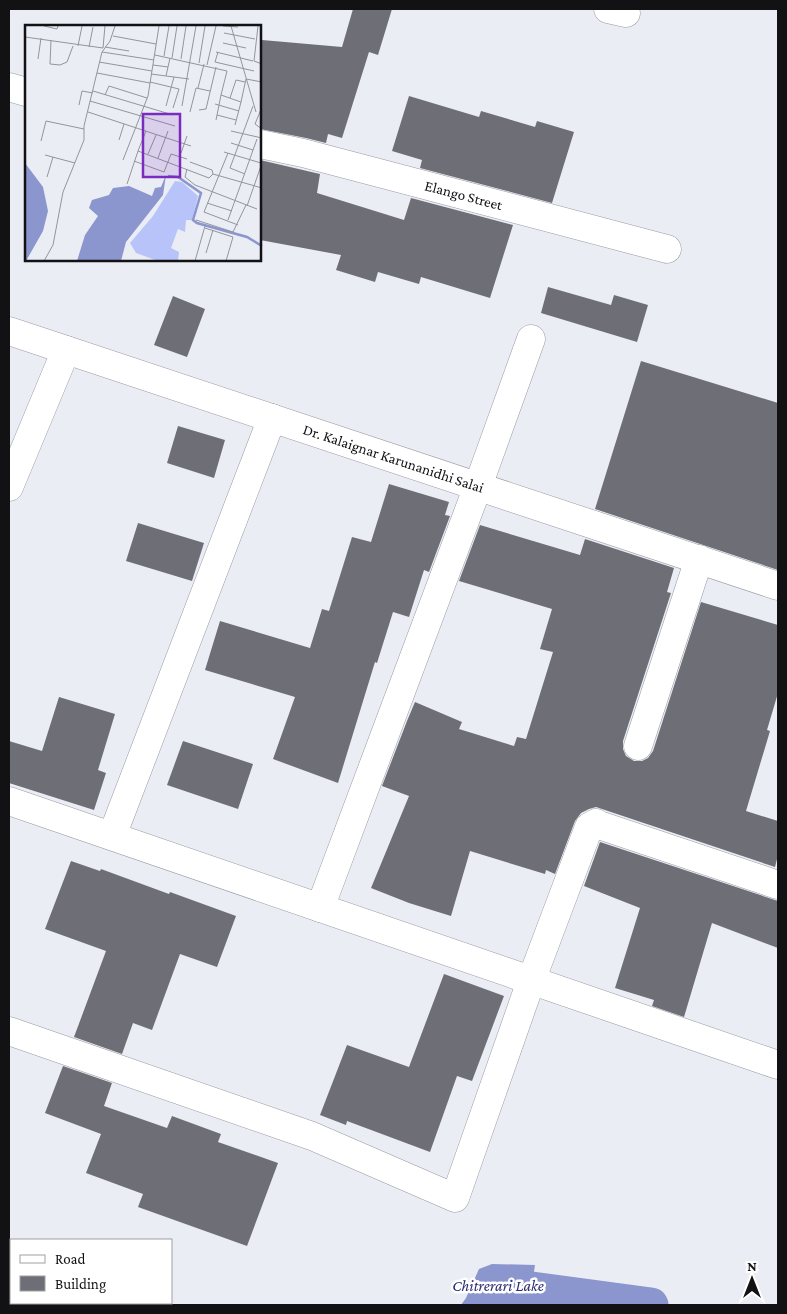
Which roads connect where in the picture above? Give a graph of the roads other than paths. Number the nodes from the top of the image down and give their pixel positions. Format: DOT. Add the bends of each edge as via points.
graph roads {
  1 [pos="9,87"];
  2 [pos="25,92"];
  3 [pos="261,144"];
  4 [pos="667,249"];
  5 [pos="9,331"];
  6 [pos="531,339"];
  7 [pos="66,350"];
  8 [pos="272,418"];
  9 [pos="478,486"];
  10 [pos="9,487"];
  11 [pos="700,560"];
  12 [pos="778,586"];
  13 [pos="638,746"];
  14 [pos="9,801"];
  15 [pos="112,836"];
  16 [pos="778,885"];
  17 [pos="320,908"];
  18 [pos="531,981"];
  19 [pos="9,1031"];
  20 [pos="778,1065"];
  1 -- 2 [label="street"];
  3 -- 4 [label="street, Elango Street"];
  5 -- 7 [label="street, Dr. Kalaignar Karunanidhi Salai"];
  6 -- 9 [label="street"];
  7 -- 8 [label="street, Dr. Kalaignar Karunanidhi Salai"];
  7 -- 10 [label="street"];
  8 -- 9 [label="street, Dr. Kalaignar Karunanidhi Salai"];
  8 -- 15 [label="street"];
  9 -- 11 [label="street, Dr. Kalaignar Karunanidhi Salai"];
  9 -- 17 [label="street"];
  11 -- 12 [label="street, Dr. Kalaignar Karunanidhi Salai"];
  11 -- 13 [label="street"];
  14 -- 15 [label="street"];
  15 -- 17 [label="street"];
  16 -- 18 [label="street" via="592,824"];
  17 -- 18 [label="street"];
  18 -- 19 [label="street" via="454,1198 312,1136"];
  18 -- 20 [label="street"];
}
